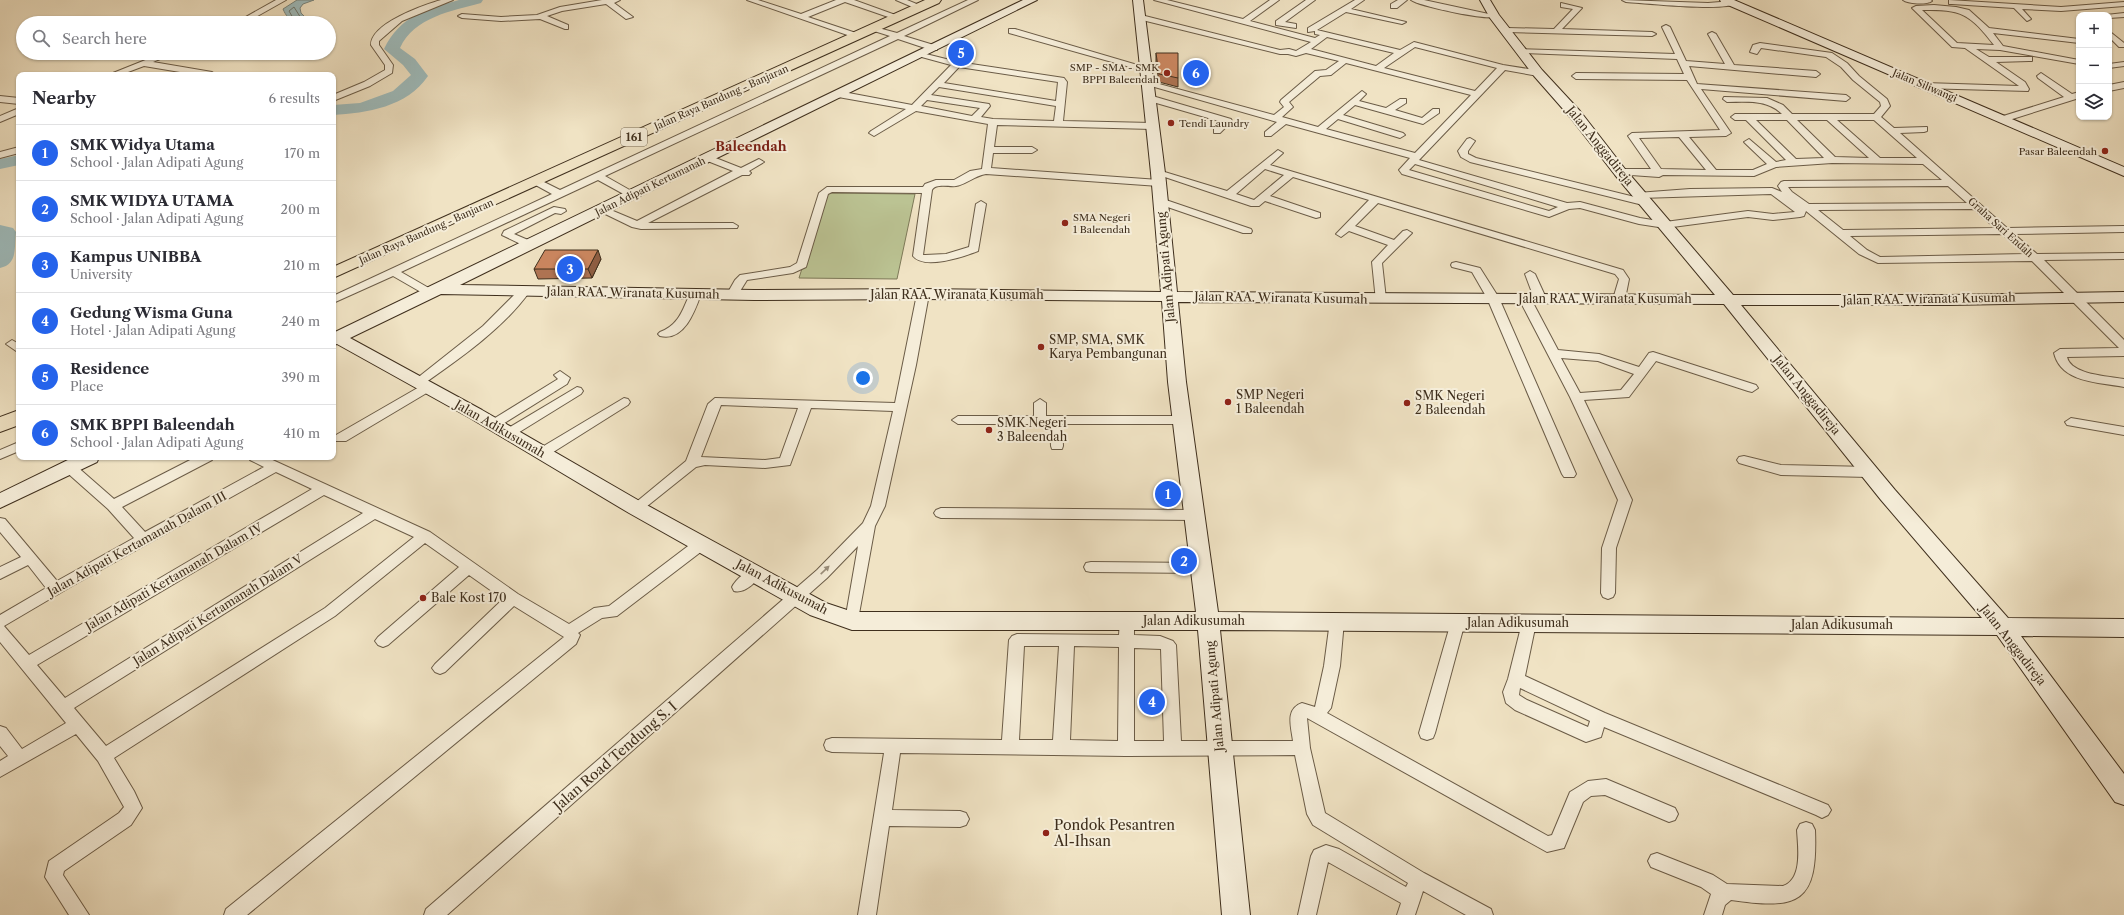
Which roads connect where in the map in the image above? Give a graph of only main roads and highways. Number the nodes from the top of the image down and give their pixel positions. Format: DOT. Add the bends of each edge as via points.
graph roads {
  1 [pos="935,0"];
  2 [pos="1032,0"];
  3 [pos="1138,0"];
  4 [pos="1485,0"];
  5 [pos="1729,2"];
  6 [pos="2124,172"];
  7 [pos="336,272"];
  8 [pos="434,291"];
  9 [pos="1169,297"];
  10 [pos="2124,297"];
  11 [pos="1729,301"];
  12 [pos="336,339"];
  13 [pos="16,418"];
  14 [pos="0,425"];
  15 [pos="84,460"];
  16 [pos="0,501"];
  17 [pos="1208,621"];
  18 [pos="2002,626"];
  19 [pos="2124,628"];
  20 [pos="2124,794"];
  21 [pos="1236,915"];
  1 -- 7 [label="main road, Jalan Raya Bandung - Banjaran / 161"];
  2 -- 8 [label="main road, Jalan Adipati Kertamanah"];
  3 -- 9 [label="main road, Jalan Adipati Agung" via="1152,126 1163,178 1160,201"];
  4 -- 11 [label="main road, Jalan Anggadireja" via="1489,16 1507,30 1538,73 1575,114 1620,172"];
  5 -- 6 [label="main road, Jalan Siliwangi"];
  8 -- 9 [label="main road, Jalan RAA. Wiranata Kusumah"];
  8 -- 12 [label="main road, Jalan Adipati Kertamanah"];
  9 -- 11 [label="main road, Jalan RAA. Wiranata Kusumah"];
  9 -- 17 [label="main road, Jalan Adipati Agung"];
  10 -- 11 [label="main road, Jalan RAA. Wiranata Kusumah"];
  11 -- 18 [label="main road, Jalan Anggadireja" via="1868,472"];
  12 -- 17 [label="main road, Jalan Adikusumah" via="502,429 636,508 818,609 852,621 1127,631"];
  13 -- 14 [label="main road"];
  15 -- 16 [label="main road"];
  17 -- 18 [label="main road, Jalan Adikusumah"];
  17 -- 21 [label="main road, Jalan Adipati Agung"];
  18 -- 19 [label="main road, Jalan Adikusumah"];
  18 -- 20 [label="main road, Jalan Anggadireja"];
}
